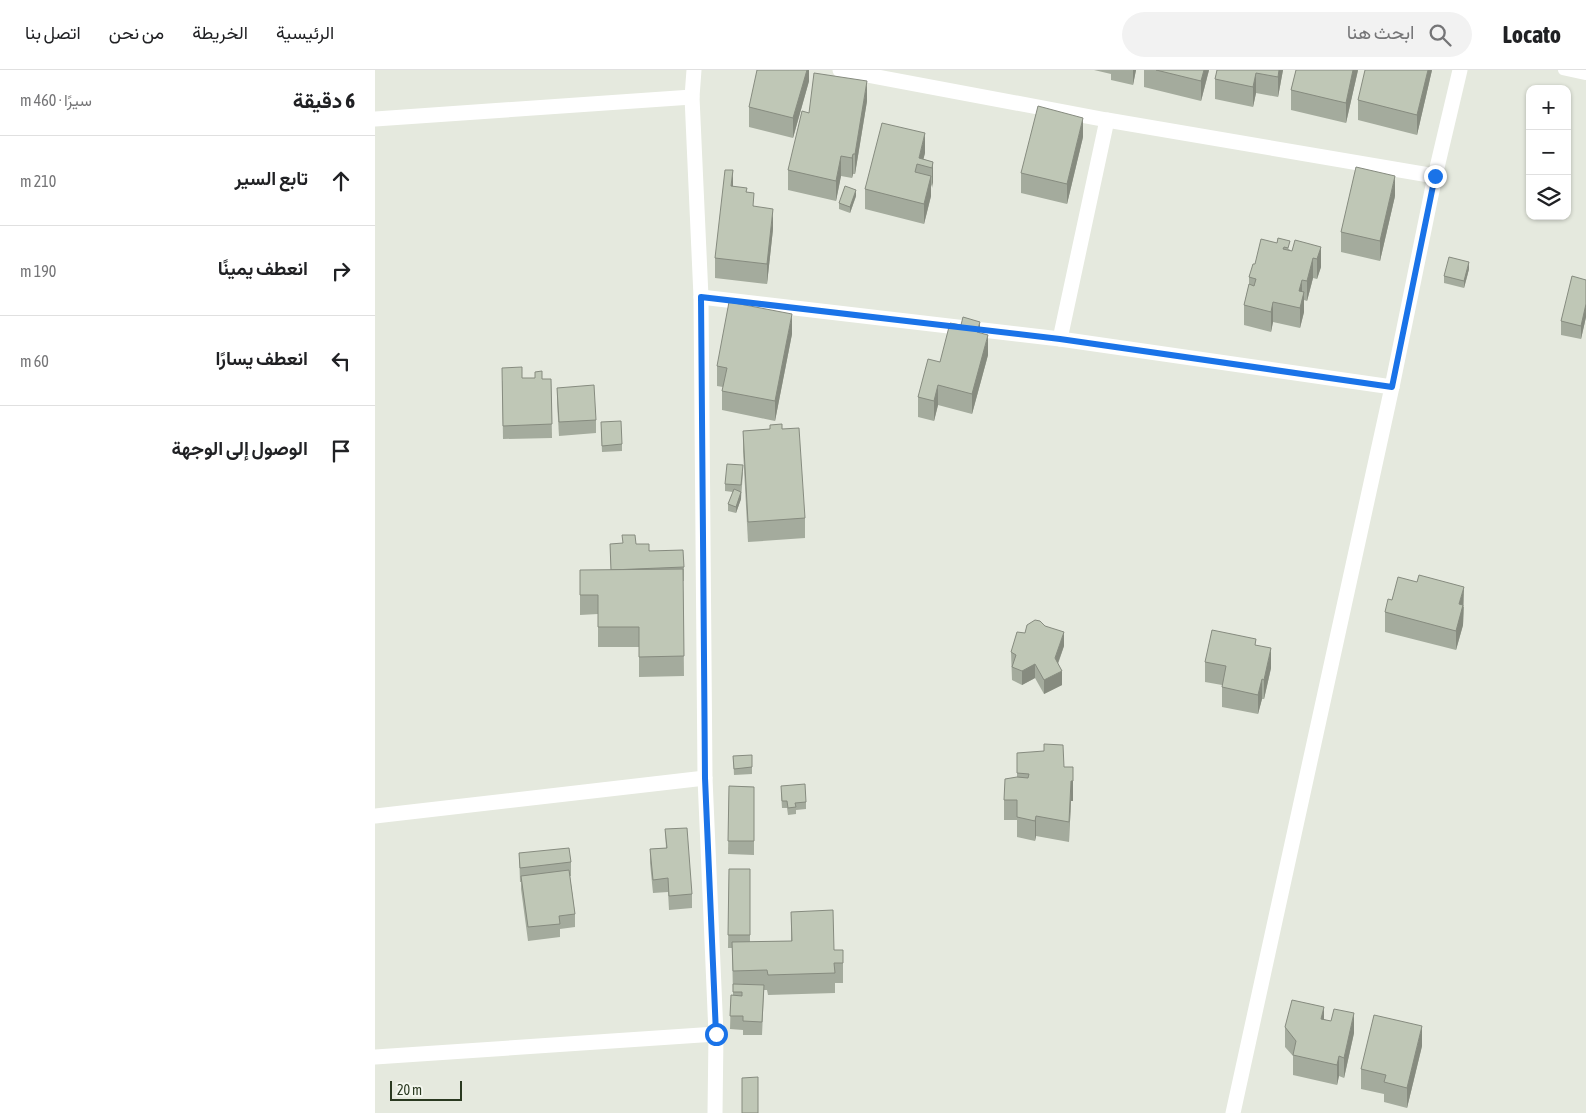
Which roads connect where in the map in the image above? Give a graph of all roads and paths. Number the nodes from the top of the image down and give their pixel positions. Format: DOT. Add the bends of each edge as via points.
graph roads {
  1 [pos="694,70"];
  2 [pos="840,70"];
  3 [pos="1460,70"];
  4 [pos="1563,70"];
  5 [pos="1586,75"];
  6 [pos="692,97"];
  7 [pos="375,119"];
  8 [pos="1107,120"];
  9 [pos="1435,176"];
  10 [pos="701,297"];
  11 [pos="1060,339"];
  12 [pos="1392,387"];
  13 [pos="705,778"];
  14 [pos="375,816"];
  15 [pos="716,1034"];
  16 [pos="375,1057"];
  17 [pos="715,1113"];
  18 [pos="1233,1113"];
  1 -- 6 [label="street"];
  2 -- 8 [label="street"];
  3 -- 9 [label="street"];
  4 -- 5 [label="lane"];
  6 -- 7 [label="street"];
  6 -- 10 [label="street"];
  8 -- 9 [label="street"];
  8 -- 11 [label="street"];
  9 -- 12 [label="street"];
  10 -- 11 [label="street"];
  10 -- 13 [label="street"];
  11 -- 12 [label="street"];
  12 -- 18 [label="street"];
  13 -- 14 [label="street"];
  13 -- 15 [label="street"];
  15 -- 16 [label="street"];
  15 -- 17 [label="street"];
}
